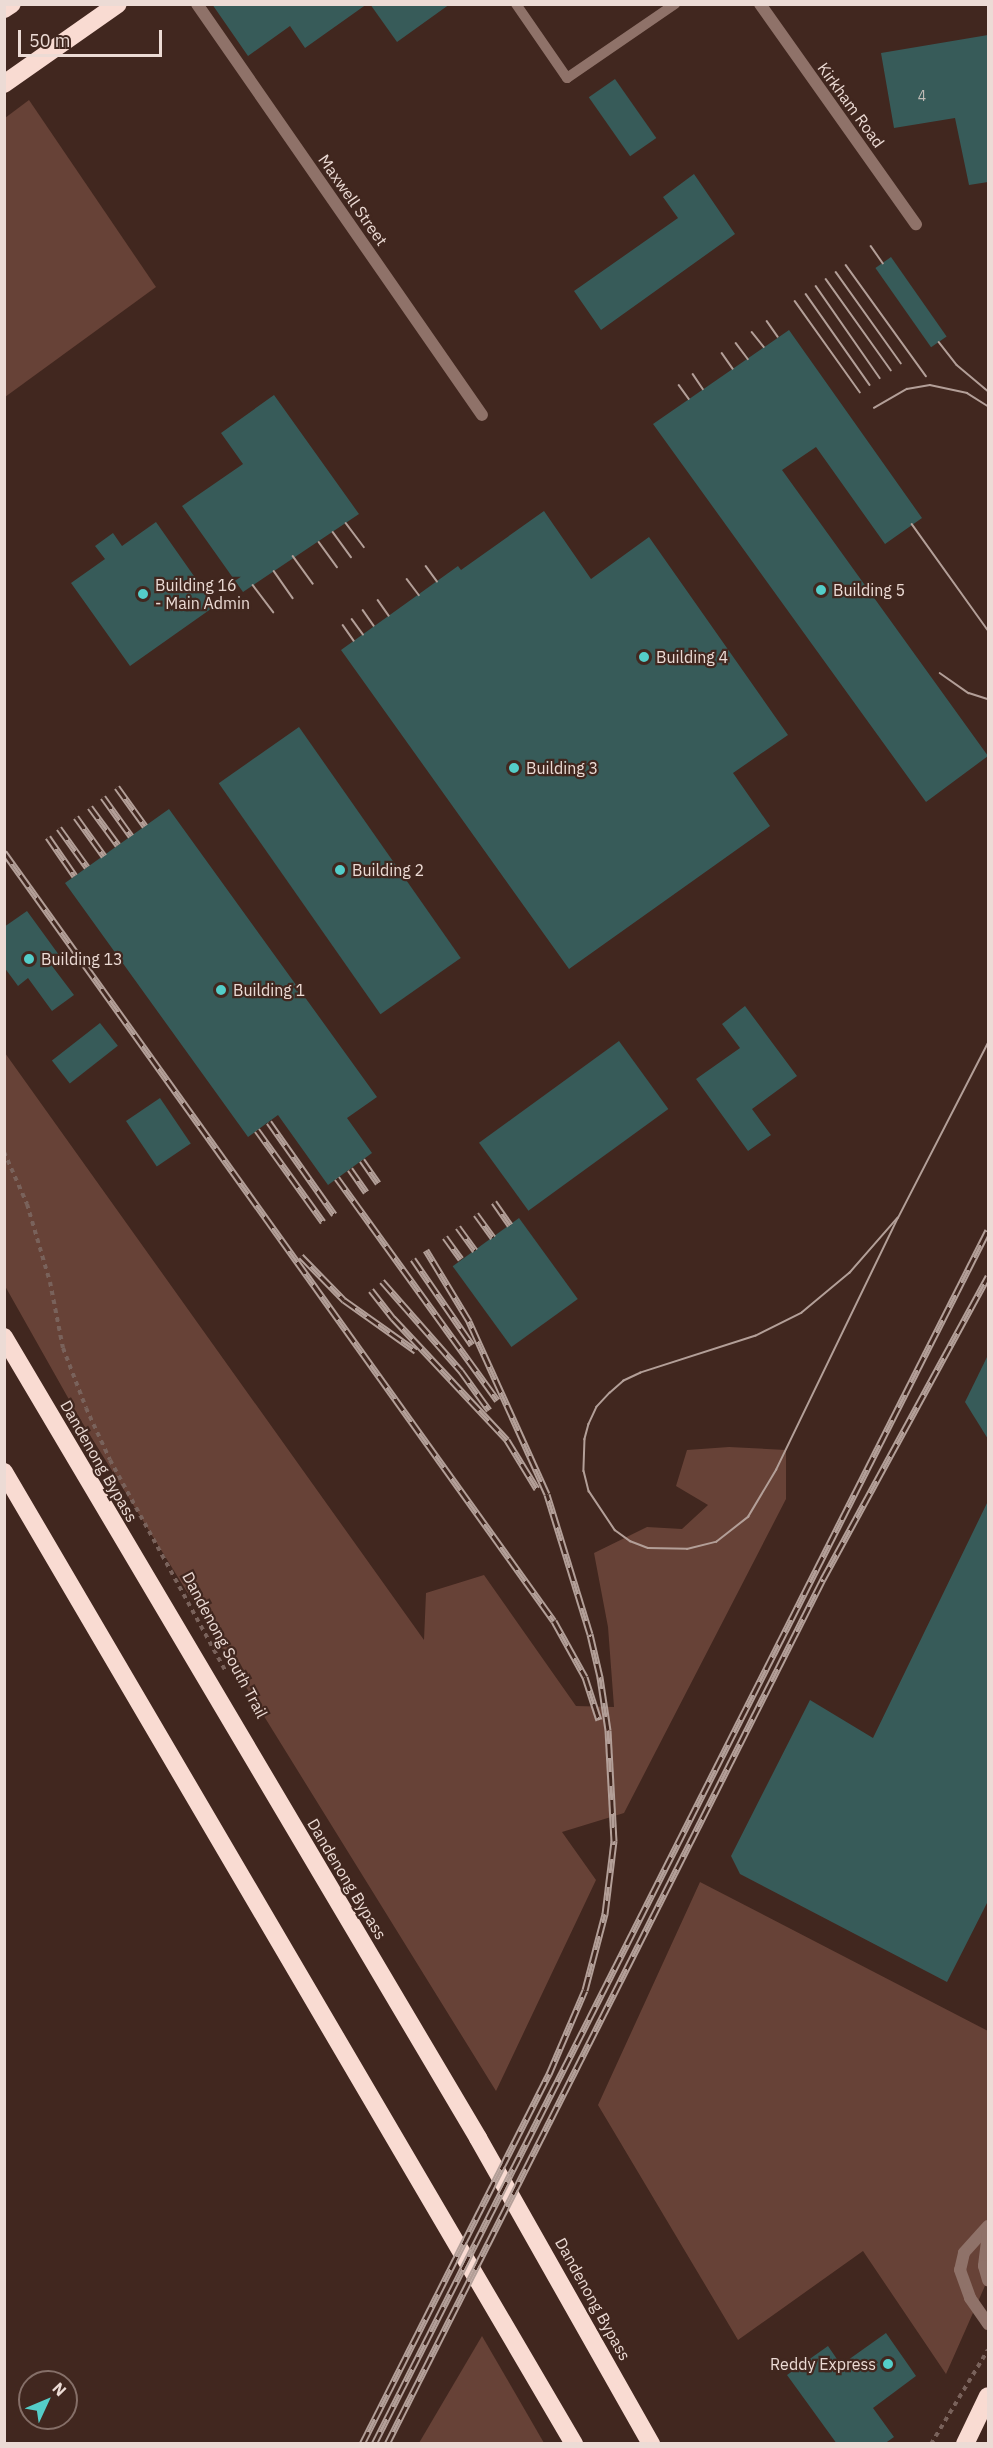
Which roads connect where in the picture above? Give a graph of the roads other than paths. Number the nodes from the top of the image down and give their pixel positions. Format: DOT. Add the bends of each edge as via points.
graph roads {
  1 [pos="12,4"];
  2 [pos="118,4"];
  3 [pos="197,4"];
  4 [pos="516,4"];
  5 [pos="675,4"];
  6 [pos="759,4"];
  7 [pos="4,9"];
  8 [pos="4,84"];
  9 [pos="916,224"];
  10 [pos="482,415"];
  11 [pos="4,1337"];
  12 [pos="4,1472"];
  13 [pos="988,2226"];
  14 [pos="988,2234"];
  15 [pos="988,2280"];
  16 [pos="988,2324"];
  17 [pos="988,2396"];
  18 [pos="574,2444"];
  19 [pos="651,2444"];
  20 [pos="965,2444"];
  1 -- 7 [label="highway"];
  2 -- 8 [label="highway"];
  3 -- 10 [label="street, Maxwell Street"];
  4 -- 5 [label="lane" via="567,78"];
  6 -- 9 [label="street, Kirkham Road"];
  11 -- 19 [label="highway, Dandenong Bypass" via="478,2138"];
  12 -- 18 [label="highway"];
  13 -- 16 [label="street" via="964,2253 960,2270 970,2298"];
  14 -- 15 [label="street" via="984,2258"];
  17 -- 20 [label="highway"];
}
